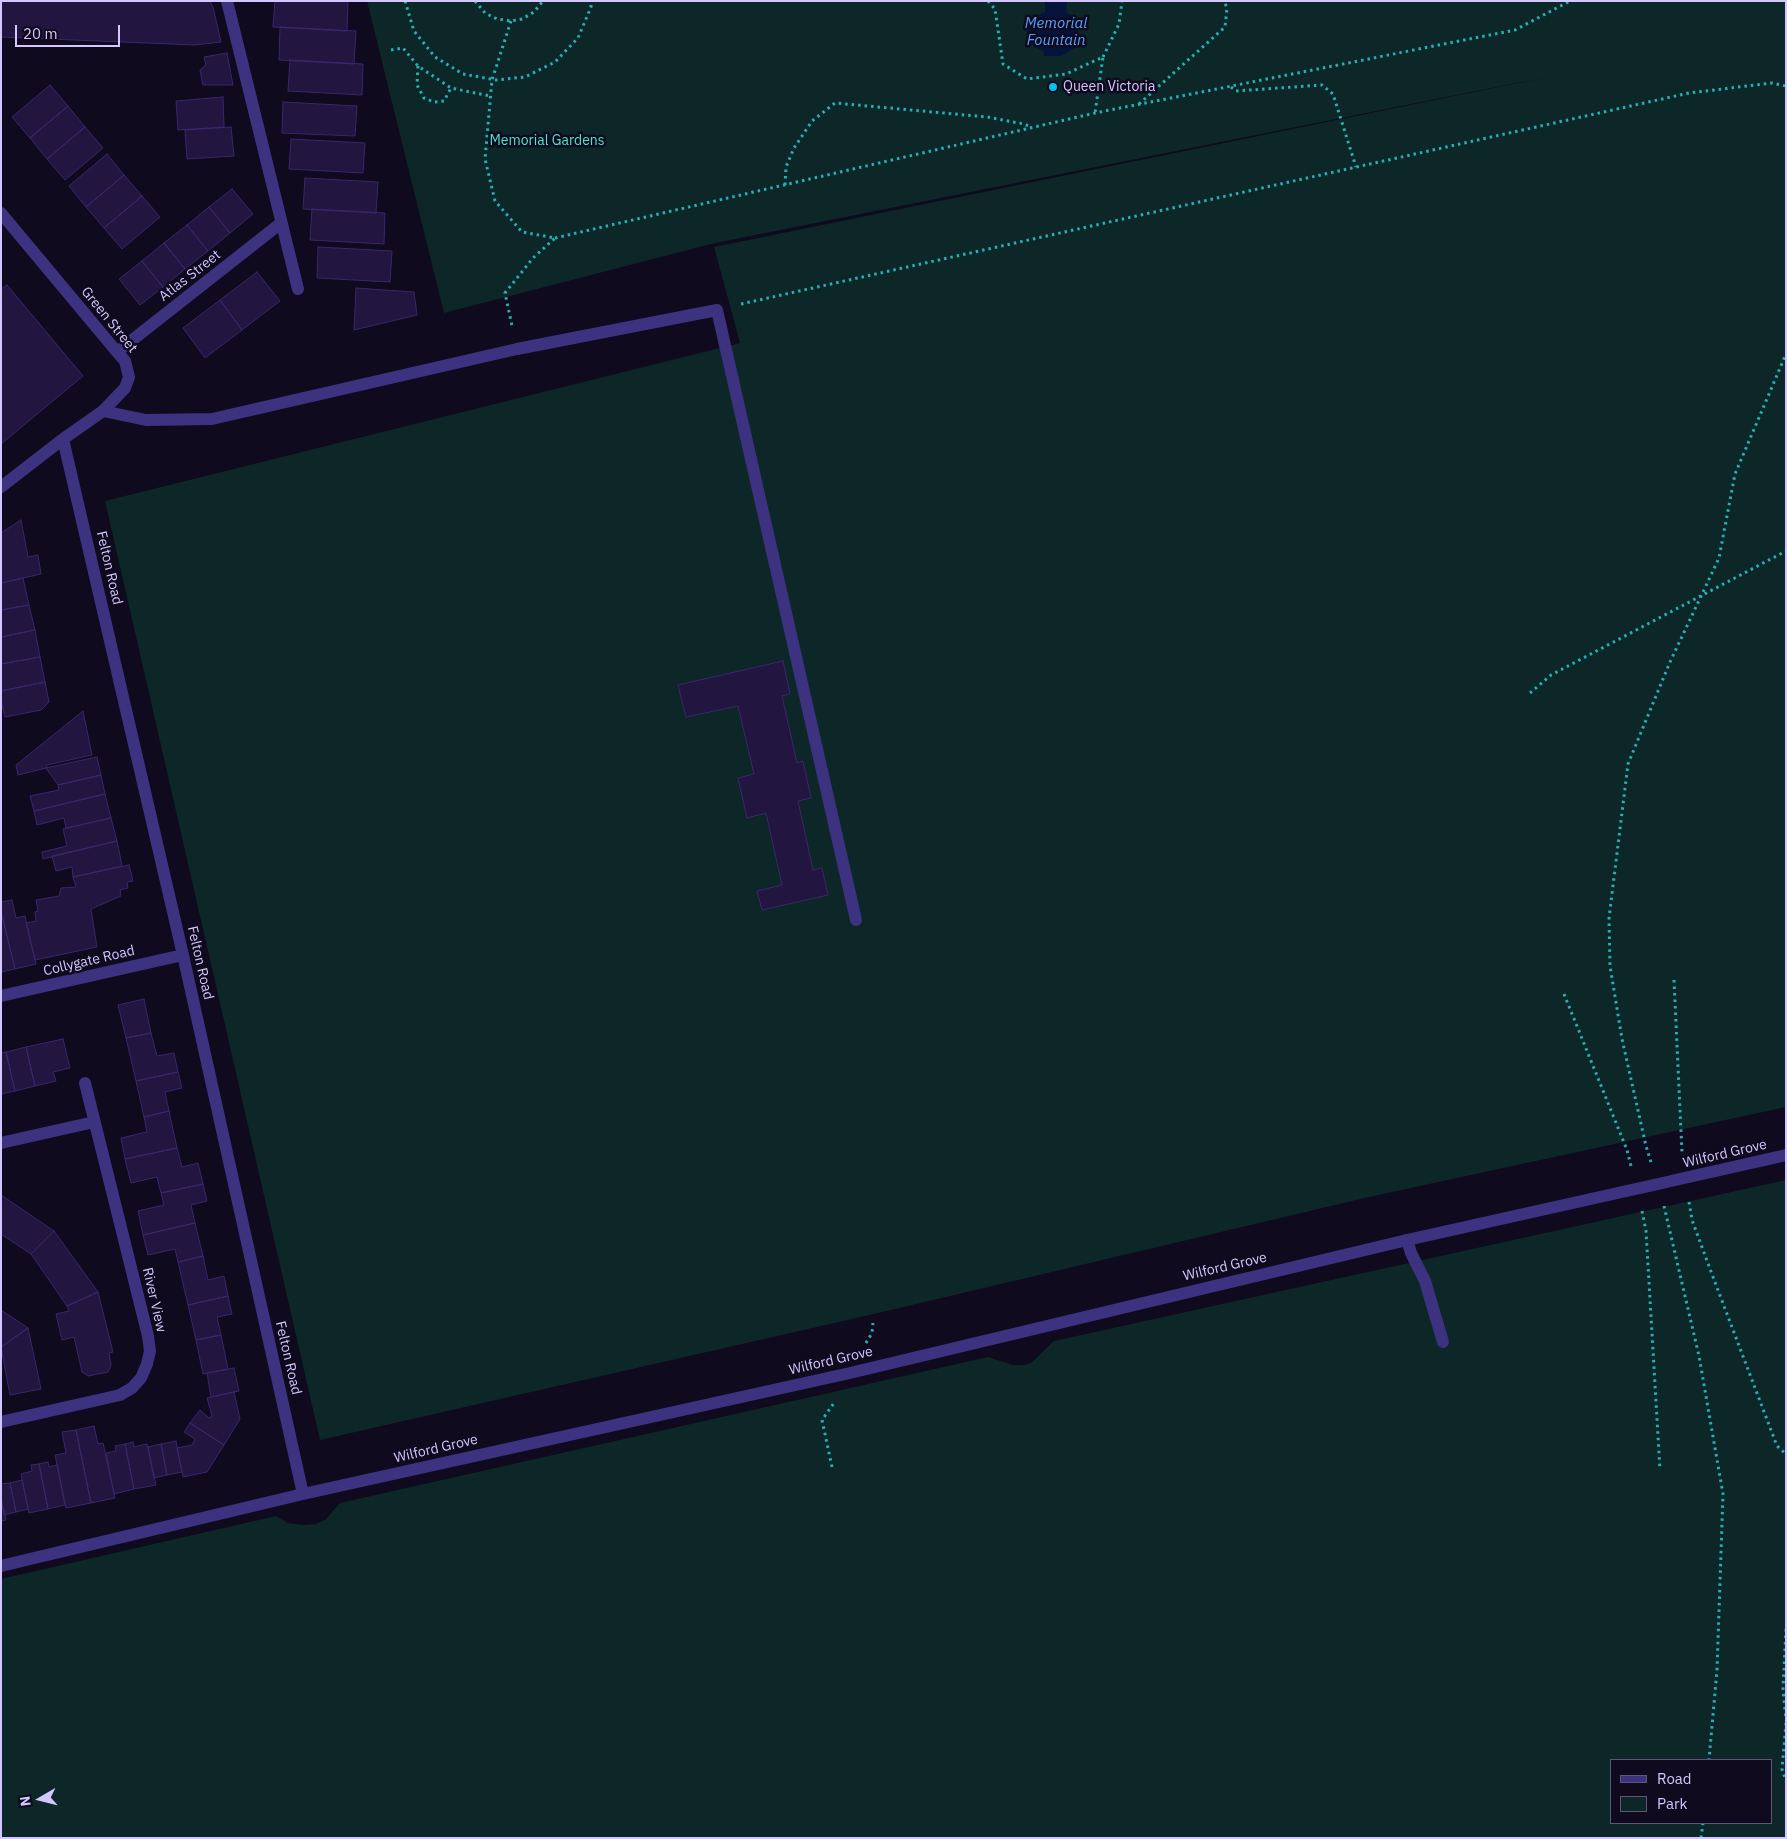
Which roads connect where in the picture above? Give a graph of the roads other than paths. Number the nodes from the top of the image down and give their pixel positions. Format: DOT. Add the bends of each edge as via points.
graph roads {
  1 [pos="227,1"];
  2 [pos="1,213"];
  3 [pos="282,223"];
  4 [pos="298,289"];
  5 [pos="117,352"];
  6 [pos="103,411"];
  7 [pos="63,439"];
  8 [pos="1,487"];
  9 [pos="856,920"];
  10 [pos="183,955"];
  11 [pos="1,996"];
  12 [pos="85,1083"];
  13 [pos="94,1122"];
  14 [pos="1,1143"];
  15 [pos="1786,1155"];
  16 [pos="1407,1240"];
  17 [pos="1443,1342"];
  18 [pos="1,1422"];
  19 [pos="302,1494"];
  20 [pos="1,1566"];
  1 -- 3 [label="street"];
  2 -- 5 [label="street, Green Street"];
  3 -- 4 [label="street"];
  3 -- 5 [label="street, Atlas Street"];
  5 -- 6 [label="street, Green Street" via="129,377 125,388"];
  6 -- 7 [label="street, Green Street"];
  6 -- 9 [label="street" via="146,420 212,419 517,349 716,310"];
  7 -- 8 [label="street, Green Street"];
  7 -- 10 [label="street, Felton Road"];
  10 -- 11 [label="street, Collygate Road"];
  10 -- 19 [label="street, Felton Road"];
  12 -- 13 [label="street, River View"];
  13 -- 14 [label="street"];
  13 -- 18 [label="street, River View" via="148,1336 150,1351 147,1364 141,1378 120,1395"];
  15 -- 16 [label="street, Wilford Grove"];
  16 -- 17 [label="street" via="1425,1281"];
  16 -- 19 [label="street, Wilford Grove" via="850,1373"];
  19 -- 20 [label="street, Wilford Grove"];
}
